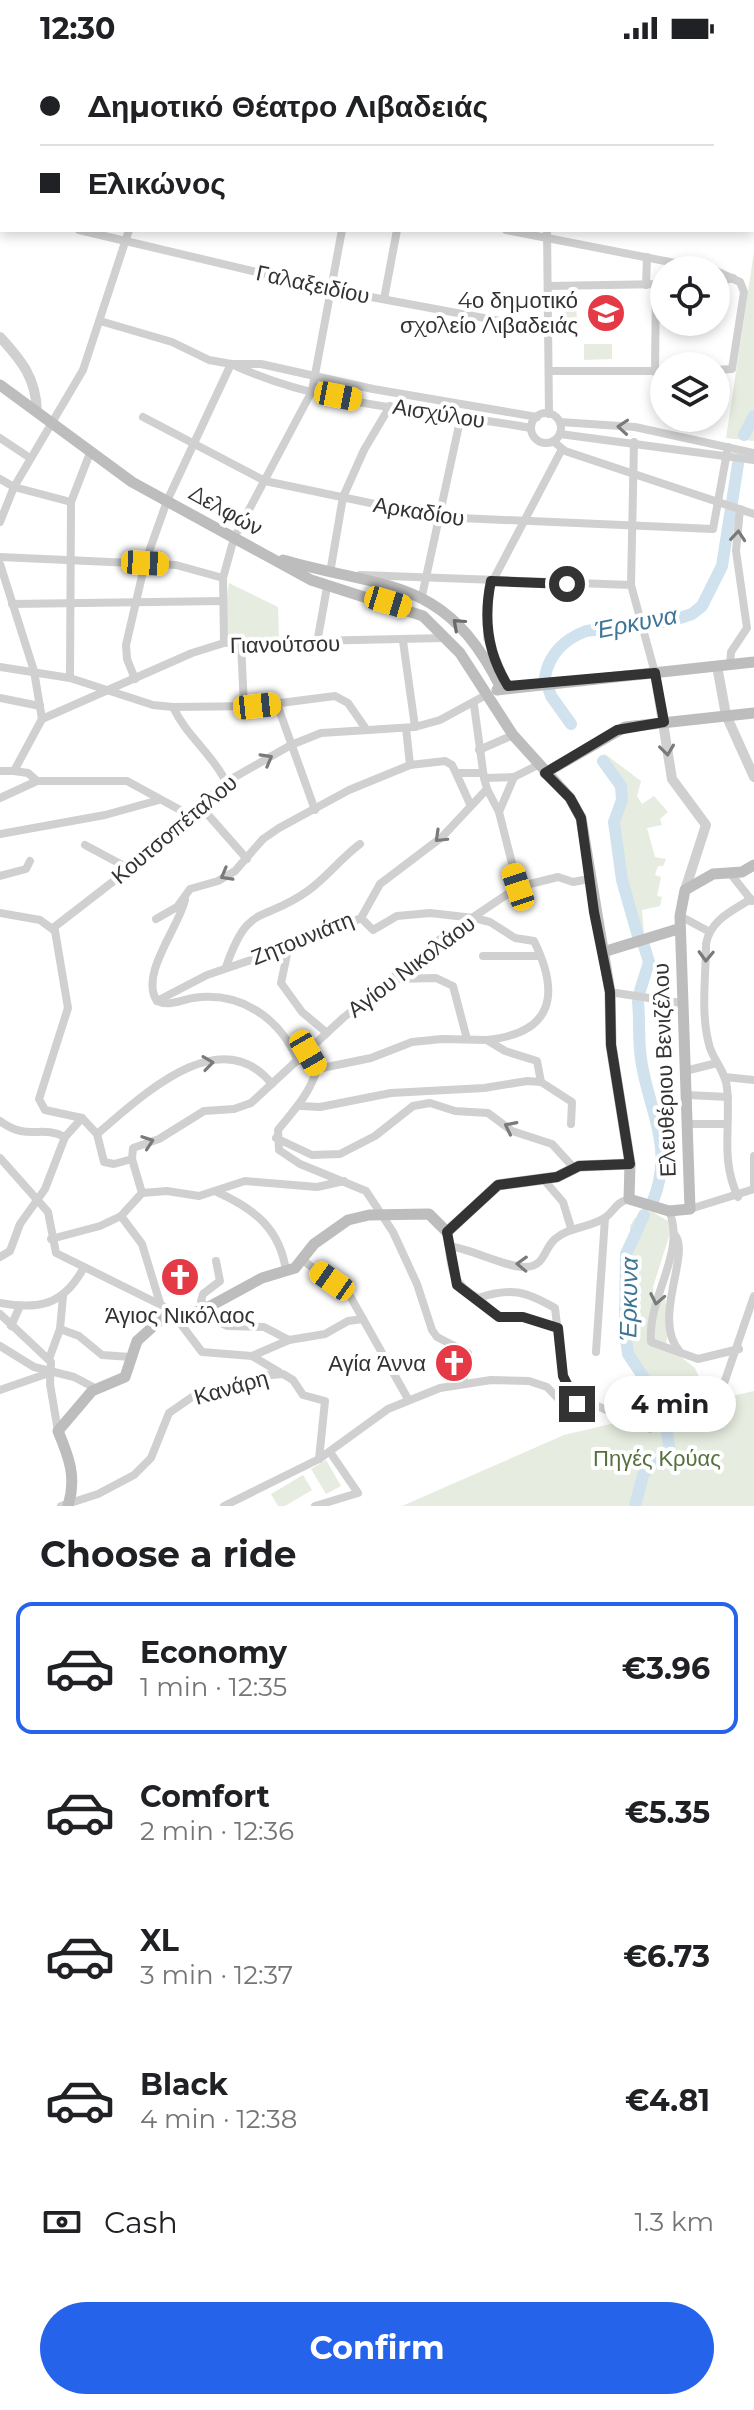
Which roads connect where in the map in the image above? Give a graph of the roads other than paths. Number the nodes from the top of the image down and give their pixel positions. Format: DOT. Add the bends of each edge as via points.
graph roads {
  1 [pos="86,232"];
  2 [pos="128,232"];
  3 [pos="342,232"];
  4 [pos="397,232"];
  5 [pos="526,232"];
  6 [pos="547,234"];
  7 [pos="125,243"];
  8 [pos="647,257"];
  9 [pos="650,258"];
  10 [pos="730,276"];
  11 [pos="734,277"];
  12 [pos="730,278"];
  13 [pos="646,285"];
  14 [pos="650,285"];
  15 [pos="548,286"];
  16 [pos="333,290"];
  17 [pos="384,299"];
  18 [pos="100,321"];
  19 [pos="549,330"];
  20 [pos="0,337"];
  21 [pos="231,364"];
  22 [pos="730,369"];
  23 [pos="549,371"];
  24 [pos="650,372"];
  25 [pos="315,377"];
  26 [pos="0,385"];
  27 [pos="312,391"];
  28 [pos="390,406"];
  29 [pos="37,412"];
  30 [pos="549,414"];
  31 [pos="461,416"];
  32 [pos="143,417"];
  33 [pos="537,417"];
  34 [pos="560,422"];
  35 [pos="52,424"];
  36 [pos="531,428"];
  37 [pos="0,438"];
  38 [pos="554,439"];
  39 [pos="634,442"];
  40 [pos="195,445"];
  41 [pos="727,451"];
  42 [pos="90,453"];
  43 [pos="560,453"];
  44 [pos="754,453"];
  45 [pos="30,458"];
  46 [pos="754,460"];
  47 [pos="632,474"];
  48 [pos="0,479"];
  49 [pos="265,481"];
  50 [pos="14,487"];
  51 [pos="343,497"];
  52 [pos="167,501"];
  53 [pos="71,502"];
  54 [pos="722,504"];
  55 [pos="739,509"];
  56 [pos="754,514"];
  57 [pos="437,517"];
  58 [pos="0,522"];
  59 [pos="525,523"];
  60 [pos="631,527"];
  61 [pos="234,538"];
  62 [pos="268,556"];
  63 [pos="0,557"];
  64 [pos="68,558"];
  65 [pos="145,563"];
  66 [pos="0,564"];
  67 [pos="330,573"];
  68 [pos="348,577"];
  69 [pos="223,578"];
  70 [pos="425,578"];
  71 [pos="491,581"];
  72 [pos="631,585"];
  73 [pos="327,587"];
  74 [pos="743,588"];
  75 [pos="754,588"];
  76 [pos="422,596"];
  77 [pos="223,601"];
  78 [pos="68,602"];
  79 [pos="135,603"];
  80 [pos="12,604"];
  81 [pos="447,638"];
  82 [pos="403,641"];
  83 [pos="482,641"];
  84 [pos="224,643"];
  85 [pos="241,643"];
  86 [pos="317,643"];
  87 [pos="754,662"];
  88 [pos="730,665"];
  89 [pos="717,666"];
  90 [pos="0,667"];
  91 [pos="34,671"];
  92 [pos="655,673"];
  93 [pos="70,678"];
  94 [pos="135,679"];
  95 [pos="504,687"];
  96 [pos="107,692"];
  97 [pos="486,695"];
  98 [pos="0,698"];
  99 [pos="277,704"];
  100 [pos="474,705"];
  101 [pos="40,706"];
  102 [pos="173,707"];
  103 [pos="244,707"];
  104 [pos="754,713"];
  105 [pos="726,715"];
  106 [pos="42,719"];
  107 [pos="664,722"];
  108 [pos="410,727"];
  109 [pos="366,729"];
  110 [pos="513,735"];
  111 [pos="291,745"];
  112 [pos="479,750"];
  113 [pos="410,765"];
  114 [pos="542,769"];
  115 [pos="0,771"];
  116 [pos="14,771"];
  117 [pos="456,773"];
  118 [pos="483,775"];
  119 [pos="514,777"];
  120 [pos="754,777"];
  121 [pos="37,781"];
  122 [pos="226,782"];
  123 [pos="487,789"];
  124 [pos="0,798"];
  125 [pos="159,800"];
  126 [pos="470,804"];
  127 [pos="202,808"];
  128 [pos="315,810"];
  129 [pos="499,812"];
  130 [pos="193,817"];
  131 [pos="0,834"];
  132 [pos="360,844"];
  133 [pos="85,845"];
  134 [pos="247,859"];
  135 [pos="30,861"];
  136 [pos="754,865"];
  137 [pos="128,868"];
  138 [pos="730,873"];
  139 [pos="0,876"];
  140 [pos="589,879"];
  141 [pos="518,887"];
  142 [pos="685,890"];
  143 [pos="185,899"];
  144 [pos="752,901"];
  145 [pos="0,913"];
  146 [pos="680,916"];
  147 [pos="361,918"];
  148 [pos="474,918"];
  149 [pos="156,919"];
  150 [pos="53,928"];
  151 [pos="678,929"];
  152 [pos="708,931"];
  153 [pos="289,945"];
  154 [pos="603,952"];
  155 [pos="483,956"];
  156 [pos="540,956"];
  157 [pos="226,967"];
  158 [pos="393,979"];
  159 [pos="610,992"];
  160 [pos="157,1001"];
  161 [pos="681,1003"];
  162 [pos="682,1021"];
  163 [pos="705,1022"];
  164 [pos="327,1033"];
  165 [pos="467,1039"];
  166 [pos="487,1040"];
  167 [pos="308,1053"];
  168 [pos="298,1061"];
  169 [pos="717,1063"];
  170 [pos="317,1069"];
  171 [pos="685,1071"];
  172 [pos="725,1077"];
  173 [pos="754,1080"];
  174 [pos="541,1082"];
  175 [pos="272,1084"];
  176 [pos="687,1095"];
  177 [pos="728,1097"];
  178 [pos="301,1106"];
  179 [pos="82,1118"];
  180 [pos="0,1121"];
  181 [pos="571,1124"];
  182 [pos="687,1124"];
  183 [pos="725,1124"];
  184 [pos="97,1134"];
  185 [pos="65,1137"];
  186 [pos="276,1138"];
  187 [pos="754,1156"];
  188 [pos="0,1158"];
  189 [pos="132,1159"];
  190 [pos="630,1164"];
  191 [pos="574,1168"];
  192 [pos="345,1180"];
  193 [pos="544,1180"];
  194 [pos="754,1189"];
  195 [pos="217,1192"];
  196 [pos="142,1193"];
  197 [pos="738,1197"];
  198 [pos="629,1199"];
  199 [pos="39,1201"];
  200 [pos="690,1209"];
  201 [pos="669,1211"];
  202 [pos="121,1216"];
  203 [pos="385,1216"];
  204 [pos="605,1218"];
  205 [pos="571,1228"];
  206 [pos="447,1232"];
  207 [pos="675,1235"];
  208 [pos="51,1239"];
  209 [pos="449,1246"];
  210 [pos="0,1257"];
  211 [pos="216,1261"];
  212 [pos="304,1261"];
  213 [pos="83,1269"];
  214 [pos="286,1271"];
  215 [pos="63,1296"];
  216 [pos="754,1296"];
  217 [pos="478,1298"];
  218 [pos="0,1303"];
  219 [pos="160,1303"];
  220 [pos="20,1306"];
  221 [pos="205,1309"];
  222 [pos="173,1315"];
  223 [pos="1,1318"];
  224 [pos="363,1319"];
  225 [pos="11,1326"];
  226 [pos="558,1328"];
  227 [pos="60,1329"];
  228 [pos="289,1340"];
  229 [pos="0,1346"];
  230 [pos="739,1349"];
  231 [pos="596,1352"];
  232 [pos="680,1353"];
  233 [pos="252,1356"];
  234 [pos="131,1357"];
  235 [pos="49,1359"];
  236 [pos="50,1372"];
  237 [pos="283,1374"];
  238 [pos="463,1383"];
  239 [pos="95,1388"];
  240 [pos="0,1390"];
  241 [pos="719,1398"];
  242 [pos="408,1399"];
  243 [pos="580,1408"];
  244 [pos="650,1429"];
  245 [pos="58,1431"];
  246 [pos="330,1452"];
  247 [pos="319,1459"];
  248 [pos="66,1505"];
  249 [pos="224,1506"];
  250 [pos="315,1506"];
  1 -- 7 [label="street, Γαλαξειδίου"];
  2 -- 7 [label="street"];
  3 -- 16 [label="street"];
  4 -- 17 [label="street"];
  5 -- 6 [label="street"];
  6 -- 8 [label="street"];
  6 -- 15 [label="street"];
  7 -- 16 [label="street, Γαλαξειδίου"];
  7 -- 18 [label="street"];
  8 -- 9 [label="street"];
  8 -- 13 [label="street"];
  10 -- 11 [label="street"];
  11 -- 12 [label="street"];
  11 -- 22 [label="street" via="744,292"];
  13 -- 14 [label="street"];
  13 -- 15 [label="street"];
  15 -- 19 [label="street"];
  16 -- 17 [label="street, Γαλαξειδίου"];
  16 -- 25 [label="street"];
  17 -- 19 [label="street, Γαλαξειδίου"];
  18 -- 21 [label="street"];
  18 -- 35 [label="street" via="83,370"];
  19 -- 23 [label="street"];
  20 -- 29 [label="street" via="33,380"];
  21 -- 25 [label="street, Αισχύλου" via="261,364"];
  21 -- 27 [label="street, Αισχύλου" via="265,380"];
  21 -- 40 [label="street"];
  23 -- 24 [label="street"];
  23 -- 30 [label="street"];
  25 -- 27 [label="street"];
  25 -- 33 [label="street, Αισχύλου"];
  26 -- 29 [label="main road, Δελφών"];
  27 -- 28 [label="street, Αισχύλου"];
  27 -- 49 [label="street"];
  28 -- 31 [label="street, Αισχύλου"];
  28 -- 51 [label="street"];
  29 -- 35 [label="main road, Δελφών"];
  30 -- 33 [label="street"];
  30 -- 34 [label="street"];
  31 -- 36 [label="street, Αισχύλου"];
  31 -- 57 [label="street"];
  32 -- 40 [label="street, Αρκαδίου"];
  33 -- 36 [label="street"];
  34 -- 38 [label="street"];
  41 -- 34 [label="street, one-way" via="635,427"];
  35 -- 42 [label="main road, Δελφών"];
  35 -- 45 [label="street"];
  36 -- 38 [label="street" via="537,440"];
  37 -- 45 [label="street"];
  38 -- 39 [label="street"];
  38 -- 43 [label="street"];
  39 -- 41 [label="street"];
  39 -- 47 [label="street"];
  40 -- 49 [label="street, Αρκαδίου"];
  40 -- 52 [label="street"];
  41 -- 44 [label="street"];
  41 -- 46 [label="street"];
  41 -- 54 [label="street"];
  42 -- 52 [label="main road, Δελφών"];
  42 -- 53 [label="street"];
  43 -- 47 [label="street"];
  43 -- 59 [label="street"];
  45 -- 50 [label="street"];
  47 -- 54 [label="street"];
  47 -- 60 [label="street"];
  48 -- 50 [label="street"];
  49 -- 51 [label="street, Αρκαδίου"];
  49 -- 61 [label="street"];
  50 -- 53 [label="street"];
  50 -- 58 [label="street"];
  51 -- 57 [label="street, Αρκαδίου"];
  51 -- 67 [label="street"];
  52 -- 61 [label="main road, Δελφών"];
  52 -- 65 [label="street"];
  53 -- 64 [label="street"];
  54 -- 55 [label="street"];
  54 -- 60 [label="street, Αρκαδίου" via="713,529"];
  55 -- 56 [label="street"];
  74 -- 55 [label="street, one-way" via="736,551"];
  57 -- 59 [label="street, Αρκαδίου"];
  57 -- 70 [label="street"];
  59 -- 60 [label="street, Αρκαδίου"];
  59 -- 71 [label="street"];
  60 -- 72 [label="street"];
  61 -- 62 [label="main road, Δελφών"];
  61 -- 69 [label="street"];
  62 -- 67 [label="main road"];
  62 -- 73 [label="main road, Δελφών"];
  63 -- 64 [label="street"];
  64 -- 65 [label="street"];
  64 -- 78 [label="street"];
  65 -- 69 [label="street" via="189,566"];
  65 -- 79 [label="street"];
  66 -- 80 [label="street"];
  67 -- 68 [label="main road"];
  68 -- 70 [label="street"];
  68 -- 76 [label="main road"];
  69 -- 77 [label="street"];
  70 -- 71 [label="street"];
  70 -- 76 [label="street"];
  71 -- 72 [label="street"];
  71 -- 83 [label="street"];
  72 -- 92 [label="street"];
  73 -- 81 [label="main road, Δελφών" via="408,609"];
  73 -- 86 [label="street"];
  74 -- 75 [label="street"];
  74 -- 88 [label="street" via="747,628 731,652"];
  83 -- 76 [label="main road, one-way"];
  77 -- 79 [label="street"];
  77 -- 84 [label="street"];
  78 -- 79 [label="street"];
  78 -- 80 [label="street"];
  78 -- 93 [label="street"];
  79 -- 94 [label="street" via="125,651"];
  80 -- 91 [label="street"];
  81 -- 82 [label="street, Γιανούτσου"];
  81 -- 97 [label="main road, Δελφών"];
  82 -- 86 [label="street, Γιανούτσου"];
  82 -- 108 [label="street"];
  83 -- 95 [label="main road"];
  84 -- 85 [label="street, Γιανούτσου"];
  84 -- 94 [label="street, Γιανούτσου"];
  85 -- 86 [label="street, Γιανούτσου"];
  85 -- 103 [label="street"];
  87 -- 88 [label="main road"];
  88 -- 89 [label="main road"];
  89 -- 92 [label="main road"];
  89 -- 105 [label="street"];
  90 -- 91 [label="street"];
  91 -- 93 [label="street"];
  91 -- 101 [label="street"];
  92 -- 95 [label="main road"];
  92 -- 107 [label="street"];
  93 -- 96 [label="street"];
  94 -- 96 [label="street, Γιανούτσου"];
  95 -- 97 [label="main road"];
  96 -- 102 [label="street"];
  96 -- 106 [label="street, Γιανούτσου"];
  97 -- 100 [label="street, Κουτσοπέταλου"];
  97 -- 110 [label="main road, Δελφών"];
  98 -- 101 [label="street"];
  99 -- 103 [label="street"];
  99 -- 109 [label="street" via="335,696 348,703"];
  99 -- 111 [label="street"];
  100 -- 108 [label="street, Κουτσοπέταλου"];
  100 -- 112 [label="street"];
  101 -- 106 [label="street"];
  102 -- 103 [label="street"];
  102 -- 122 [label="street" via="186,733 216,761"];
  104 -- 105 [label="main road"];
  105 -- 107 [label="main road"];
  105 -- 120 [label="street"];
  106 -- 116 [label="street"];
  107 -- 114 [label="main road" via="617,730"];
  107 -- 142 [label="street, one-way" via="672,779 706,825"];
  108 -- 109 [label="street, Κουτσοπέταλου"];
  108 -- 113 [label="street"];
  109 -- 111 [label="street, Κουτσοπέταλου" via="321,733"];
  110 -- 112 [label="street"];
  110 -- 114 [label="main road, Δελφών"];
  122 -- 111 [label="street, Κουτσοπέταλου, one-way"];
  111 -- 128 [label="street"];
  112 -- 118 [label="street"];
  113 -- 117 [label="street" via="445,761"];
  113 -- 128 [label="street"];
  114 -- 119 [label="street"];
  114 -- 140 [label="main road, Δελφών" via="577,809"];
  115 -- 116 [label="street"];
  116 -- 121 [label="street"];
  117 -- 118 [label="street"];
  117 -- 126 [label="street"];
  118 -- 119 [label="street"];
  118 -- 123 [label="street"];
  119 -- 129 [label="street"];
  121 -- 124 [label="street"];
  121 -- 125 [label="street" via="127,781"];
  122 -- 127 [label="street, Κουτσοπέταλου"];
  123 -- 126 [label="street, Ζητουνιάτη"];
  123 -- 129 [label="street"];
  125 -- 130 [label="street"];
  125 -- 131 [label="street"];
  126 -- 147 [label="street, Ζητουνιάτη, one-way" via="442,837 380,884"];
  127 -- 130 [label="street, Κουτσοπέταλου"];
  127 -- 134 [label="street"];
  128 -- 134 [label="street" via="263,839"];
  129 -- 141 [label="street"];
  130 -- 137 [label="street, Κουτσοπέταλου"];
  132 -- 157 [label="street" via="302,895 250,921"];
  133 -- 137 [label="street"];
  134 -- 143 [label="street, one-way" via="227,877 190,889"];
  135 -- 139 [label="street" via="23,870"];
  136 -- 138 [label="main road"];
  137 -- 150 [label="street, Κουτσοπέταλου"];
  138 -- 142 [label="main road" via="713,874"];
  138 -- 144 [label="street"];
  140 -- 141 [label="street" via="573,882 558,877"];
  140 -- 154 [label="main road, Δελφών"];
  141 -- 148 [label="street, Αγίου Νικολάου"];
  142 -- 146 [label="main road, Ελευθέριου Βενιζέλου"];
  143 -- 149 [label="street"];
  143 -- 160 [label="street" via="151,982"];
  144 -- 152 [label="street"];
  145 -- 150 [label="street" via="40,920"];
  146 -- 151 [label="main road, Ελευθέριου Βενιζέλου"];
  146 -- 152 [label="street"];
  147 -- 148 [label="street" via="373,930 412,913"];
  147 -- 153 [label="street, Ζητουνιάτη"];
  148 -- 156 [label="street" via="534,941"];
  148 -- 158 [label="street, Αγίου Νικολάου"];
  150 -- 179 [label="street" via="68,1008 39,1099 45,1110"];
  151 -- 154 [label="main road"];
  151 -- 161 [label="main road, Ελευθέριου Βενιζέλου"];
  152 -- 163 [label="street, one-way"];
  153 -- 157 [label="street, Ζητουνιάτη"];
  153 -- 164 [label="street" via="281,983 302,1012"];
  154 -- 159 [label="main road, Δελφών"];
  155 -- 156 [label="street"];
  156 -- 166 [label="street" via="549,1002 543,1018 512,1036"];
  157 -- 160 [label="street, Ζητουνιάτη"];
  158 -- 164 [label="street, Αγίου Νικολάου"];
  158 -- 165 [label="street" via="436,978 453,986"];
  159 -- 161 [label="street"];
  159 -- 190 [label="main road, Δελφών" via="611,1045"];
  160 -- 168 [label="street" via="234,1000 275,1021"];
  161 -- 162 [label="main road, Ελευθέριου Βενιζέλου"];
  162 -- 163 [label="street"];
  162 -- 171 [label="main road, Ελευθέριου Βενιζέλου"];
  163 -- 169 [label="street"];
  164 -- 167 [label="street, Αγίου Νικολάου"];
  165 -- 166 [label="street"];
  165 -- 170 [label="street" via="424,1040"];
  166 -- 174 [label="street" via="537,1061"];
  167 -- 168 [label="street, Αγίου Νικολάου"];
  167 -- 170 [label="street"];
  168 -- 175 [label="street, Αγίου Νικολάου"];
  169 -- 171 [label="street"];
  169 -- 172 [label="street"];
  170 -- 178 [label="street"];
  171 -- 176 [label="main road, Ελευθέριου Βενιζέλου"];
  172 -- 173 [label="street"];
  172 -- 177 [label="street"];
  174 -- 178 [label="street"];
  174 -- 181 [label="street" via="573,1105"];
  184 -- 175 [label="street, one-way" via="154,1088 193,1065 241,1061 262,1071"];
  189 -- 175 [label="street, Αγίου Νικολάου, one-way" via="137,1145 159,1139 204,1111 242,1107"];
  176 -- 177 [label="street"];
  176 -- 182 [label="main road, Ελευθέριου Βενιζέλου"];
  177 -- 183 [label="street"];
  178 -- 186 [label="street"];
  179 -- 184 [label="street"];
  179 -- 185 [label="street"];
  180 -- 185 [label="street" via="22,1134 52,1132"];
  182 -- 183 [label="street"];
  182 -- 200 [label="main road, Ελευθέριου Βενιζέλου"];
  183 -- 197 [label="street" via="728,1177"];
  184 -- 189 [label="street" via="104,1162"];
  185 -- 199 [label="street"];
  191 -- 186 [label="street, one-way" via="552,1144 512,1131 488,1113 430,1103 413,1106 375,1136 340,1154 312,1155"];
  186 -- 192 [label="street" via="284,1155"];
  187 -- 194 [label="street"];
  188 -- 199 [label="street"];
  189 -- 196 [label="street"];
  190 -- 191 [label="main road"];
  190 -- 198 [label="main road, Δελφών"];
  191 -- 193 [label="main road"];
  192 -- 195 [label="street" via="317,1187 245,1181"];
  192 -- 203 [label="street" via="366,1191"];
  193 -- 205 [label="street" via="563,1202"];
  193 -- 206 [label="main road" via="498,1185"];
  194 -- 197 [label="street"];
  195 -- 196 [label="street" via="192,1197"];
  195 -- 214 [label="street" via="266,1221"];
  196 -- 202 [label="street"];
  197 -- 200 [label="street"];
  198 -- 201 [label="main road"];
  198 -- 204 [label="street" via="613,1206"];
  199 -- 208 [label="street" via="48,1212"];
  199 -- 210 [label="street" via="20,1224 10,1251"];
  200 -- 201 [label="main road"];
  201 -- 207 [label="street"];
  202 -- 208 [label="street"];
  202 -- 219 [label="street" via="142,1244"];
  203 -- 206 [label="main road" via="429,1214"];
  203 -- 212 [label="main road" via="348,1220 314,1244"];
  203 -- 238 [label="street" via="432,1330 468,1353"];
  204 -- 205 [label="street"];
  204 -- 231 [label="street"];
  205 -- 209 [label="street, one-way" via="551,1242 540,1263 525,1267"];
  206 -- 209 [label="street"];
  207 -- 232 [label="street" via="681,1248 669,1301 672,1342"];
  207 -- 232 [label="street, one-way" via="650,1335 653,1345"];
  208 -- 213 [label="street" via="56,1253"];
  209 -- 217 [label="street" via="457,1285"];
  211 -- 221 [label="street" via="220,1281 202,1295"];
  212 -- 214 [label="main road"];
  212 -- 224 [label="street" via="345,1290"];
  213 -- 215 [label="street"];
  213 -- 219 [label="street"];
  214 -- 221 [label="main road" via="246,1285"];
  215 -- 220 [label="street"];
  215 -- 227 [label="street"];
  216 -- 230 [label="street"];
  217 -- 226 [label="street" via="499,1317 523,1317"];
  217 -- 226 [label="street" via="504,1290 534,1297 555,1308"];
  218 -- 220 [label="street"];
  219 -- 222 [label="street"];
  220 -- 225 [label="street"];
  221 -- 222 [label="main road"];
  221 -- 228 [label="street" via="227,1326 264,1327"];
  222 -- 233 [label="street" via="202,1352"];
  222 -- 234 [label="main road" via="137,1341"];
  223 -- 225 [label="street"];
  224 -- 228 [label="street" via="325,1334"];
  224 -- 242 [label="street"];
  225 -- 235 [label="street"];
  226 -- 243 [label="street" via="563,1376"];
  227 -- 234 [label="street" via="79,1336 102,1355"];
  227 -- 235 [label="street"];
  228 -- 233 [label="street"];
  229 -- 236 [label="street"];
  230 -- 232 [label="street" via="709,1358"];
  230 -- 241 [label="street"];
  233 -- 237 [label="street"];
  234 -- 239 [label="main road" via="121,1381"];
  235 -- 236 [label="street"];
  236 -- 239 [label="street"];
  236 -- 240 [label="street"];
  236 -- 245 [label="street"];
  237 -- 247 [label="street, Κανάρη" via="303,1395 326,1404"];
  237 -- 248 [label="street, Κανάρη" via="261,1375 250,1385 208,1390 185,1400 169,1413 151,1458 134,1475"];
  238 -- 242 [label="street"];
  238 -- 243 [label="street" via="529,1381 547,1387 565,1408"];
  239 -- 245 [label="main road"];
  242 -- 246 [label="street"];
  243 -- 244 [label="street" via="611,1409"];
  245 -- 248 [label="main road" via="73,1481"];
  246 -- 247 [label="street"];
  246 -- 250 [label="street" via="358,1493"];
  247 -- 249 [label="street"];
}
